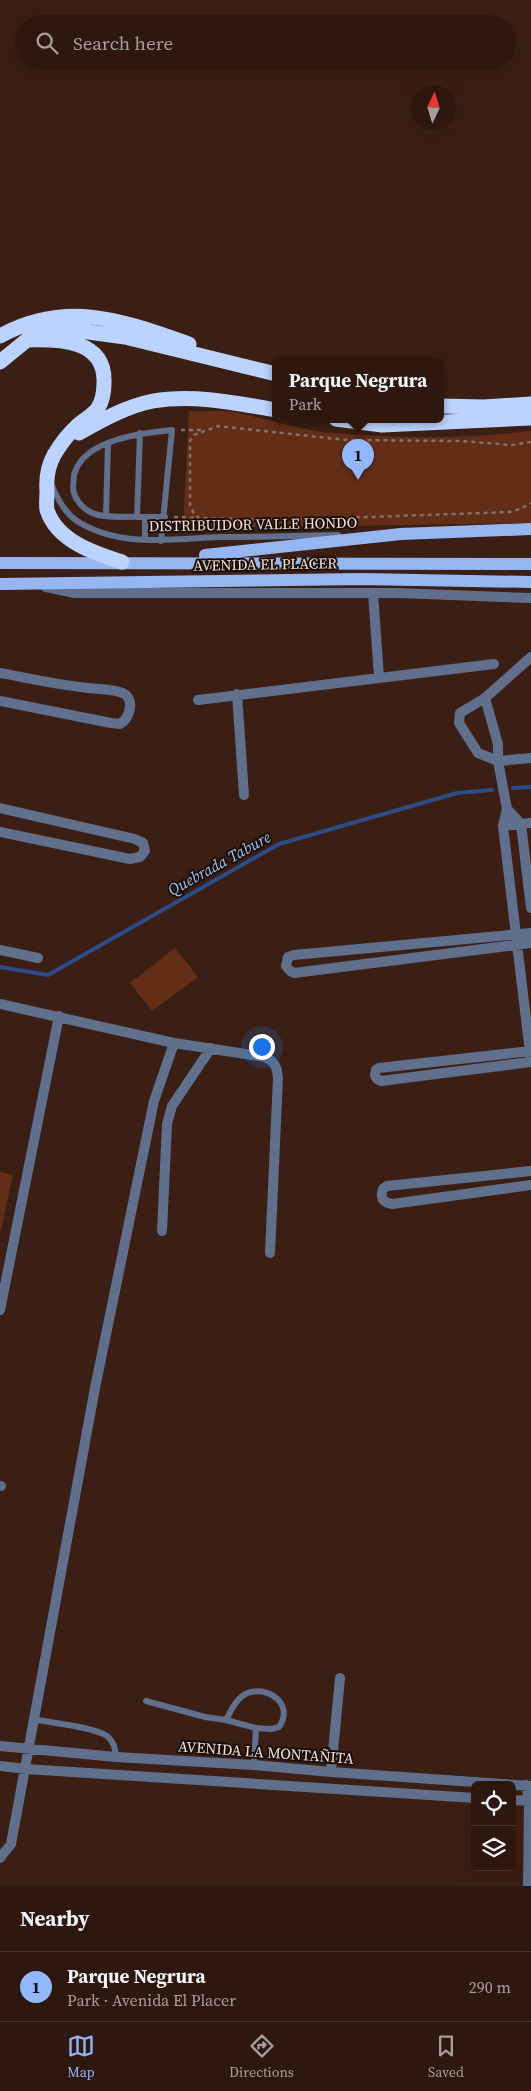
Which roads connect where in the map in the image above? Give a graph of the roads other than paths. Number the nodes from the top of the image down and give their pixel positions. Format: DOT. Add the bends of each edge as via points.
graph roads {
  1 [pos="0,336"];
  2 [pos="27,340"];
  3 [pos="0,362"];
  4 [pos="272,373"];
  5 [pos="272,373"];
  6 [pos="531,404"];
  7 [pos="444,406"];
  8 [pos="272,409"];
  9 [pos="531,418"];
  10 [pos="367,423"];
  11 [pos="140,433"];
  12 [pos="108,443"];
  13 [pos="54,456"];
  14 [pos="47,472"];
  15 [pos="106,516"];
  16 [pos="137,517"];
  17 [pos="164,517"];
  18 [pos="145,518"];
  19 [pos="531,530"];
  20 [pos="401,534"];
  21 [pos="145,540"];
  22 [pos="161,540"];
  23 [pos="122,562"];
  24 [pos="152,562"];
  25 [pos="0,563"];
  26 [pos="531,564"];
  27 [pos="531,582"];
  28 [pos="0,584"];
  29 [pos="25,584"];
  30 [pos="373,594"];
  31 [pos="501,597"];
  32 [pos="531,598"];
  33 [pos="531,605"];
  34 [pos="531,657"];
  35 [pos="494,664"];
  36 [pos="0,673"];
  37 [pos="379,677"];
  38 [pos="237,694"];
  39 [pos="485,698"];
  40 [pos="198,700"];
  41 [pos="0,701"];
  42 [pos="531,758"];
  43 [pos="498,761"];
  44 [pos="244,795"];
  45 [pos="0,808"];
  46 [pos="507,809"];
  47 [pos="526,824"];
  48 [pos="503,826"];
  49 [pos="0,832"];
  50 [pos="531,908"];
  51 [pos="531,933"];
  52 [pos="517,940"];
  53 [pos="531,943"];
  54 [pos="0,950"];
  55 [pos="38,958"];
  56 [pos="0,1004"];
  57 [pos="59,1016"];
  58 [pos="174,1043"];
  59 [pos="211,1048"];
  60 [pos="531,1057"];
  61 [pos="531,1170"];
  62 [pos="531,1185"];
  63 [pos="162,1231"];
  64 [pos="270,1253"];
  65 [pos="0,1310"];
  66 [pos="340,1678"];
  67 [pos="146,1701"];
  68 [pos="33,1719"];
  69 [pos="226,1720"];
  70 [pos="256,1728"];
  71 [pos="0,1746"];
  72 [pos="27,1750"];
  73 [pos="116,1757"];
  74 [pos="254,1765"];
  75 [pos="0,1766"];
  76 [pos="26,1769"];
  77 [pos="331,1772"];
  78 [pos="528,1786"];
  79 [pos="471,1798"];
  80 [pos="516,1800"];
  81 [pos="530,1801"];
  82 [pos="0,1858"];
  83 [pos="529,1880"];
  1 -- 4 [label="highway" via="51,317 92,316 124,322"];
  2 -- 3 [label="highway"];
  2 -- 5 [label="highway" via="52,332 81,330 125,337"];
  2 -- 13 [label="highway" via="54,339 76,343 100,360 104,376 104,396 97,409 76,427"];
  6 -- 7 [label="highway"];
  8 -- 13 [label="highway" via="221,400 153,401 94,424 78,433"];
  9 -- 10 [label="highway" via="434,424"];
  11 -- 12 [label="lane"];
  11 -- 16 [label="lane"];
  11 -- 17 [label="lane" via="172,430"];
  12 -- 15 [label="lane"];
  12 -- 15 [label="lane" via="86,454 77,466 73,491 80,505 93,514"];
  13 -- 14 [label="highway"];
  14 -- 21 [label="lane, DISTRIBUIDOR VALLE HONDO" via="57,497 76,520 105,534"];
  14 -- 23 [label="highway" via="47,510 58,530 96,554"];
  15 -- 16 [label="lane"];
  16 -- 18 [label="lane"];
  17 -- 18 [label="lane"];
  17 -- 22 [label="lane"];
  18 -- 21 [label="lane"];
  19 -- 20 [label="main road"];
  20 -- 22 [label="lane, DISTRIBUIDOR VALLE HONDO"];
  20 -- 24 [label="main road"];
  21 -- 22 [label="lane, DISTRIBUIDOR VALLE HONDO"];
  23 -- 24 [label="main road, AVENIDA EL PLACER"];
  23 -- 25 [label="main road, AVENIDA EL PLACER"];
  24 -- 26 [label="main road, AVENIDA EL PLACER"];
  27 -- 29 [label="main road, AVENIDA EL PLACER" via="361,579"];
  28 -- 29 [label="main road, AVENIDA EL PLACER"];
  29 -- 30 [label="street" via="75,593"];
  30 -- 31 [label="street"];
  30 -- 37 [label="street"];
  31 -- 32 [label="street"];
  31 -- 33 [label="street"];
  34 -- 39 [label="street"];
  35 -- 37 [label="street"];
  36 -- 41 [label="street" via="81,688 118,691 129,699 130,706 126,720 111,724"];
  37 -- 38 [label="street"];
  38 -- 40 [label="street"];
  38 -- 44 [label="street"];
  39 -- 43 [label="street" via="498,744"];
  39 -- 43 [label="street" via="460,713 459,723 478,753"];
  42 -- 43 [label="street"];
  43 -- 46 [label="street"];
  45 -- 49 [label="street" via="135,839 143,843 145,851 140,857 130,859"];
  46 -- 47 [label="street"];
  46 -- 48 [label="street"];
  47 -- 48 [label="street"];
  47 -- 50 [label="street"];
  48 -- 52 [label="street"];
  51 -- 52 [label="street"];
  52 -- 52 [label="street" via="294,955 288,957 286,966 294,973"];
  52 -- 53 [label="street"];
  52 -- 60 [label="street"];
  54 -- 55 [label="street"];
  56 -- 57 [label="street"];
  57 -- 58 [label="street"];
  57 -- 65 [label="street"];
  58 -- 59 [label="street"];
  58 -- 68 [label="street" via="154,1101 95,1388"];
  59 -- 63 [label="street" via="172,1106 167,1124"];
  59 -- 64 [label="street" via="265,1057 277,1068"];
  60 -- 60 [label="street" via="379,1068 375,1075 382,1081"];
  61 -- 62 [label="street" via="387,1186 381,1194 385,1202 392,1204"];
  66 -- 77 [label="street"];
  67 -- 69 [label="lane"];
  68 -- 72 [label="street"];
  68 -- 73 [label="lane" via="100,1732 112,1741"];
  69 -- 70 [label="lane"];
  69 -- 70 [label="lane" via="243,1695 263,1692 278,1698 285,1714 279,1727"];
  70 -- 74 [label="lane"];
  71 -- 72 [label="street, AVENIDA LA MONTAÑITA"];
  72 -- 73 [label="street, AVENIDA LA MONTAÑITA"];
  72 -- 76 [label="street"];
  73 -- 74 [label="street, AVENIDA LA MONTAÑITA"];
  74 -- 77 [label="street, AVENIDA LA MONTAÑITA"];
  75 -- 76 [label="street"];
  76 -- 79 [label="street"];
  76 -- 82 [label="street" via="11,1844"];
  77 -- 78 [label="street, AVENIDA LA MONTAÑITA"];
  78 -- 81 [label="street"];
  80 -- 81 [label="street"];
  81 -- 83 [label="street"];
}
